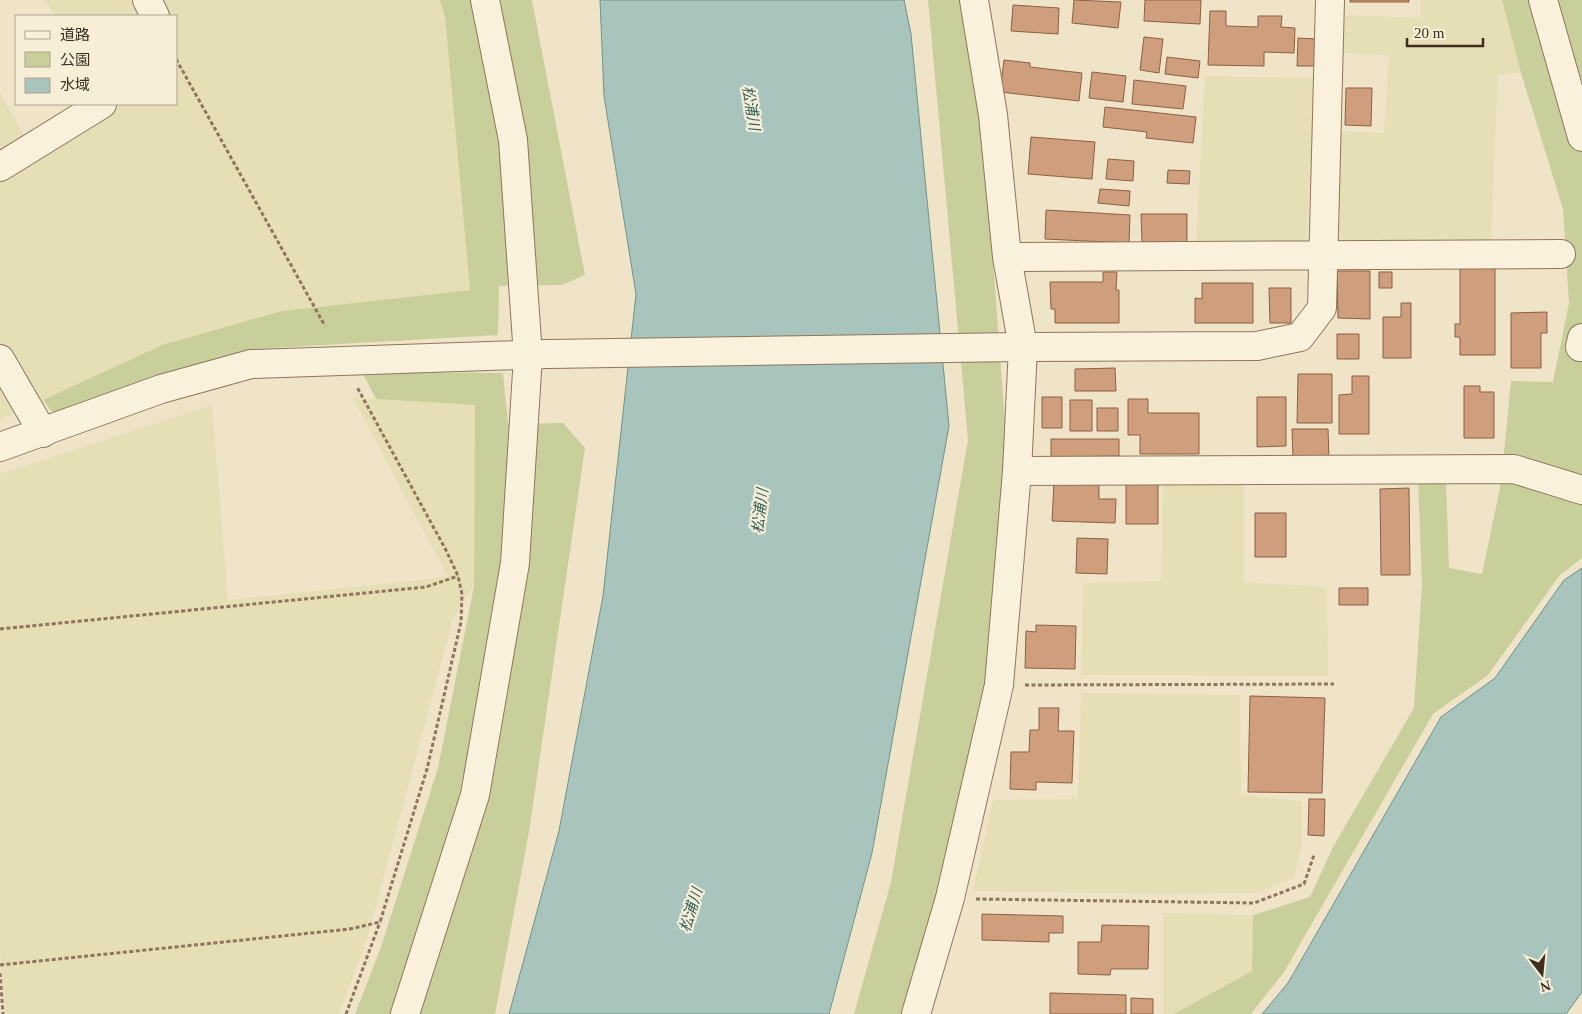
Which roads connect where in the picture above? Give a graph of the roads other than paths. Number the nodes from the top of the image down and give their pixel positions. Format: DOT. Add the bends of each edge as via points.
graph roads {
  1 [pos="147,0"];
  2 [pos="485,0"];
  3 [pos="974,0"];
  4 [pos="1330,0"];
  5 [pos="1543,0"];
  6 [pos="154,15"];
  7 [pos="100,105"];
  8 [pos="1582,137"];
  9 [pos="0,166"];
  10 [pos="1561,254"];
  11 [pos="1323,256"];
  12 [pos="1008,257"];
  13 [pos="1012,347"];
  14 [pos="538,355"];
  15 [pos="0,359"];
  16 [pos="43,433"];
  17 [pos="0,447"];
  18 [pos="1017,471"];
  19 [pos="1582,490"];
  20 [pos="405,1014"];
  21 [pos="916,1014"];
  1 -- 6 [label="street"];
  2 -- 14 [label="street" via="513,140"];
  3 -- 12 [label="street" via="993,115"];
  4 -- 11 [label="street"];
  5 -- 8 [label="street"];
  7 -- 9 [label="street"];
  10 -- 11 [label="street"];
  11 -- 12 [label="street"];
  11 -- 13 [label="street" via="1322,308 1300,337 1257,346"];
  12 -- 13 [label="street"];
  13 -- 14 [label="street"];
  13 -- 18 [label="street"];
  14 -- 16 [label="street" via="251,364 162,389"];
  14 -- 20 [label="street" via="515,563 475,796"];
  15 -- 16 [label="street"];
  16 -- 17 [label="street"];
  18 -- 19 [label="street" via="1514,469"];
  18 -- 21 [label="street" via="999,685 950,898"];
}
